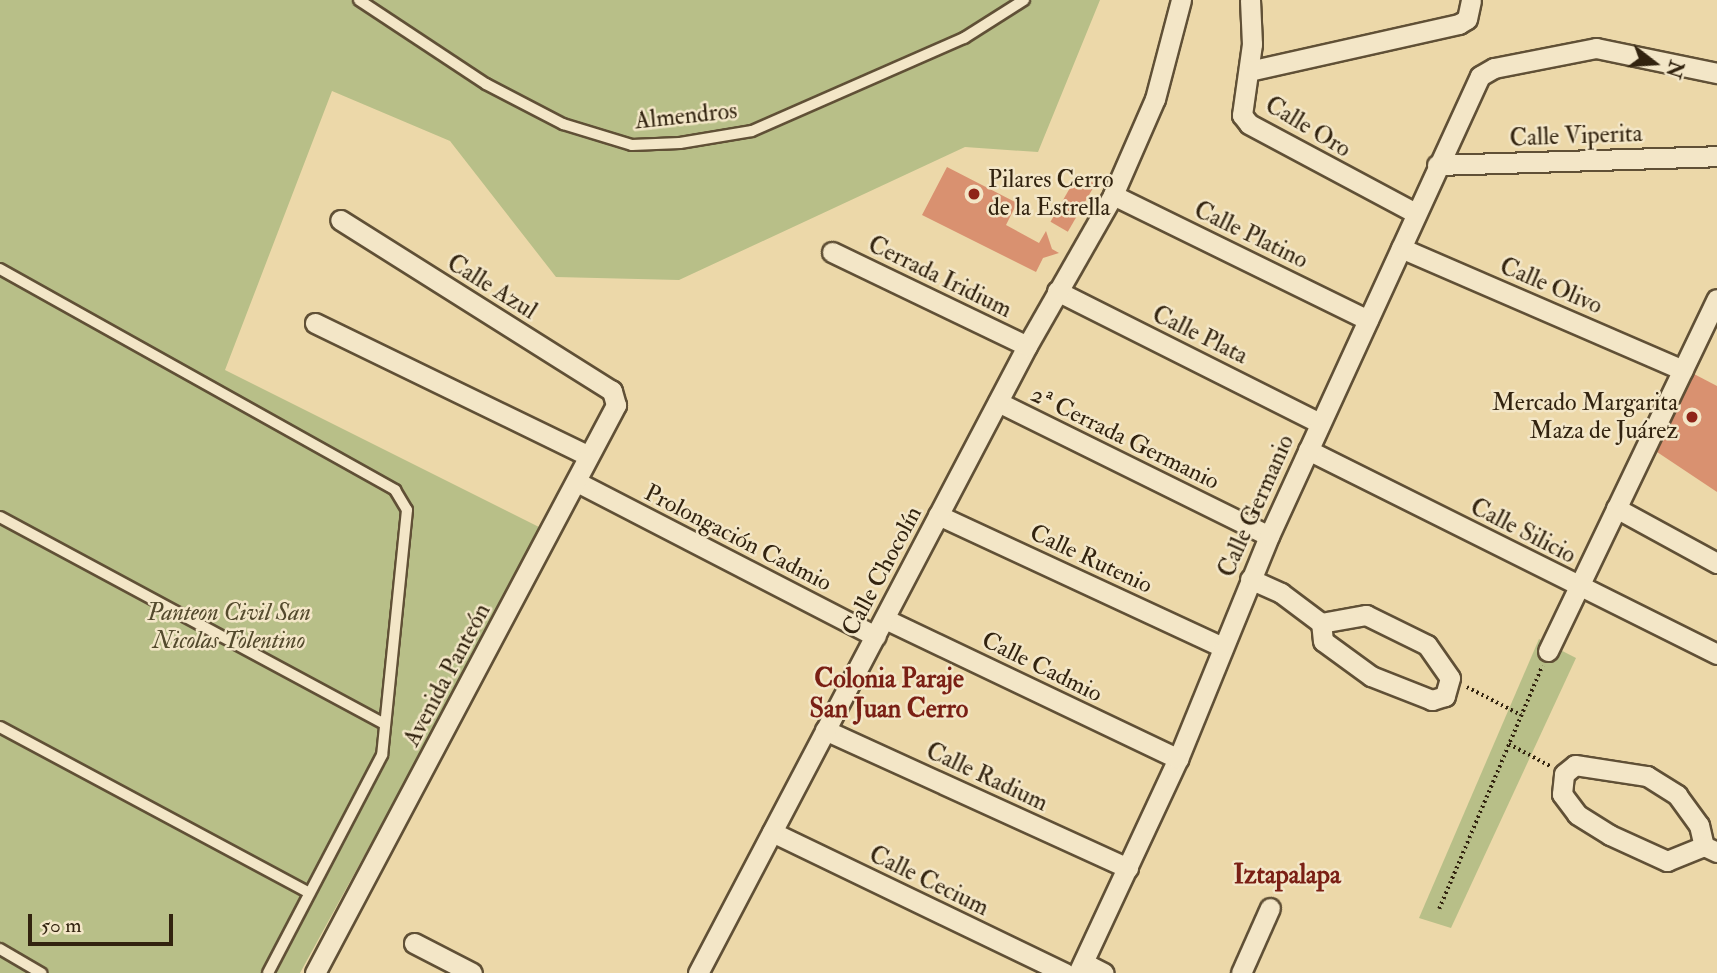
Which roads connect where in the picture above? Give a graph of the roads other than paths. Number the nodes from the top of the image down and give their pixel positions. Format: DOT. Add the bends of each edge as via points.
graph roads {
  1 [pos="359,0"];
  2 [pos="1024,0"];
  3 [pos="1181,0"];
  4 [pos="1250,0"];
  5 [pos="1469,9"];
  6 [pos="1249,71"];
  7 [pos="1717,73"];
  8 [pos="1717,156"];
  9 [pos="1437,165"];
  10 [pos="1113,195"];
  11 [pos="1416,213"];
  12 [pos="340,220"];
  13 [pos="1401,248"];
  14 [pos="832,252"];
  15 [pos="0,269"];
  16 [pos="1057,292"];
  17 [pos="1717,299"];
  18 [pos="1368,320"];
  19 [pos="315,323"];
  20 [pos="1711,327"];
  21 [pos="1027,346"];
  22 [pos="1683,370"];
  23 [pos="616,398"];
  24 [pos="998,402"];
  25 [pos="1321,423"];
  26 [pos="1308,450"];
  27 [pos="587,455"];
  28 [pos="577,482"];
  29 [pos="1616,508"];
  30 [pos="939,515"];
  31 [pos="0,517"];
  32 [pos="1269,536"];
  33 [pos="1717,563"];
  34 [pos="1250,579"];
  35 [pos="1578,587"];
  36 [pos="885,619"];
  37 [pos="1321,623"];
  38 [pos="876,636"];
  39 [pos="1223,646"];
  40 [pos="1548,651"];
  41 [pos="1717,654"];
  42 [pos="385,724"];
  43 [pos="0,727"];
  44 [pos="825,730"];
  45 [pos="1178,760"];
  46 [pos="772,832"];
  47 [pos="1711,849"];
  48 [pos="1128,868"];
  49 [pos="309,893"];
  50 [pos="1270,908"];
  51 [pos="414,943"];
  52 [pos="0,949"];
  53 [pos="1081,968"];
  54 [pos="702,972"];
  55 [pos="41,973"];
  56 [pos="268,973"];
  57 [pos="315,973"];
  58 [pos="472,973"];
  59 [pos="1065,973"];
  60 [pos="1104,973"];
  61 [pos="1241,973"];
  1 -- 2 [label="lane, Almendros" via="486,84 563,124 632,145 680,143 752,131 964,38"];
  3 -- 10 [label="street, Calle Chocolín" via="1155,99"];
  4 -- 6 [label="street, Calle Oro"];
  5 -- 6 [label="street" via="1447,28"];
  6 -- 11 [label="street, Calle Oro" via="1241,99 1242,115 1249,124"];
  7 -- 9 [label="street, Calle Germanio" via="1597,48 1494,68 1480,76"];
  8 -- 9 [label="street, Calle Viperita"];
  9 -- 11 [label="street, Calle Germanio"];
  10 -- 16 [label="street, Calle Chocolín"];
  10 -- 18 [label="street, Calle Platino"];
  11 -- 13 [label="street, Calle Germanio"];
  12 -- 23 [label="street, Calle Azul"];
  13 -- 18 [label="street, Calle Germanio"];
  13 -- 22 [label="street, Calle Olivo"];
  14 -- 21 [label="street, Cerrada Iridium"];
  15 -- 42 [label="lane" via="395,489 407,510"];
  16 -- 21 [label="street, Calle Chocolín"];
  16 -- 25 [label="street, Calle Plata"];
  17 -- 20 [label="street"];
  18 -- 25 [label="street, Calle Germanio"];
  19 -- 27 [label="street"];
  20 -- 22 [label="street"];
  21 -- 24 [label="street, Calle Chocolín"];
  22 -- 29 [label="street"];
  23 -- 27 [label="street, Avenida Panteón"];
  24 -- 30 [label="street, Calle Chocolín"];
  24 -- 32 [label="street, 2ª Cerrada Germanio"];
  25 -- 26 [label="street, Calle Germanio"];
  26 -- 32 [label="street, Calle Germanio"];
  26 -- 35 [label="street, Calle Silicio"];
  27 -- 28 [label="street, Avenida Panteón"];
  28 -- 38 [label="street, Prolongación Cadmio"];
  28 -- 57 [label="street, Avenida Panteón"];
  29 -- 33 [label="street"];
  29 -- 35 [label="street"];
  30 -- 36 [label="street, Calle Chocolín"];
  30 -- 39 [label="street, Calle Rutenio"];
  31 -- 42 [label="lane"];
  32 -- 34 [label="street, Calle Germanio"];
  34 -- 37 [label="street" via="1281,593"];
  34 -- 39 [label="street, Calle Germanio"];
  35 -- 40 [label="street"];
  35 -- 41 [label="street, Calle Silicio"];
  36 -- 38 [label="street, Calle Chocolín"];
  36 -- 45 [label="street, Calle Cadmio"];
  37 -- 37 [label="street" via="1323,641 1371,676 1432,700 1445,696 1450,678 1427,645 1366,615"];
  38 -- 44 [label="street, Calle Chocolín"];
  39 -- 45 [label="street, Calle Germanio"];
  42 -- 49 [label="lane" via="382,755"];
  43 -- 49 [label="lane"];
  44 -- 46 [label="street, Calle Chocolín"];
  44 -- 48 [label="street, Calle Radium"];
  45 -- 48 [label="street, Calle Germanio"];
  46 -- 54 [label="street, Calle Chocolín"];
  46 -- 59 [label="street, Calle Cecium"];
  47 -- 47 [label="street" via="1677,796 1647,776 1575,765 1564,774 1562,794 1577,814 1610,835 1667,861"];
  48 -- 53 [label="street, Calle Germanio"];
  49 -- 56 [label="lane"];
  50 -- 61 [label="street"];
  51 -- 58 [label="street"];
  52 -- 55 [label="lane"];
  53 -- 60 [label="street"];
}
